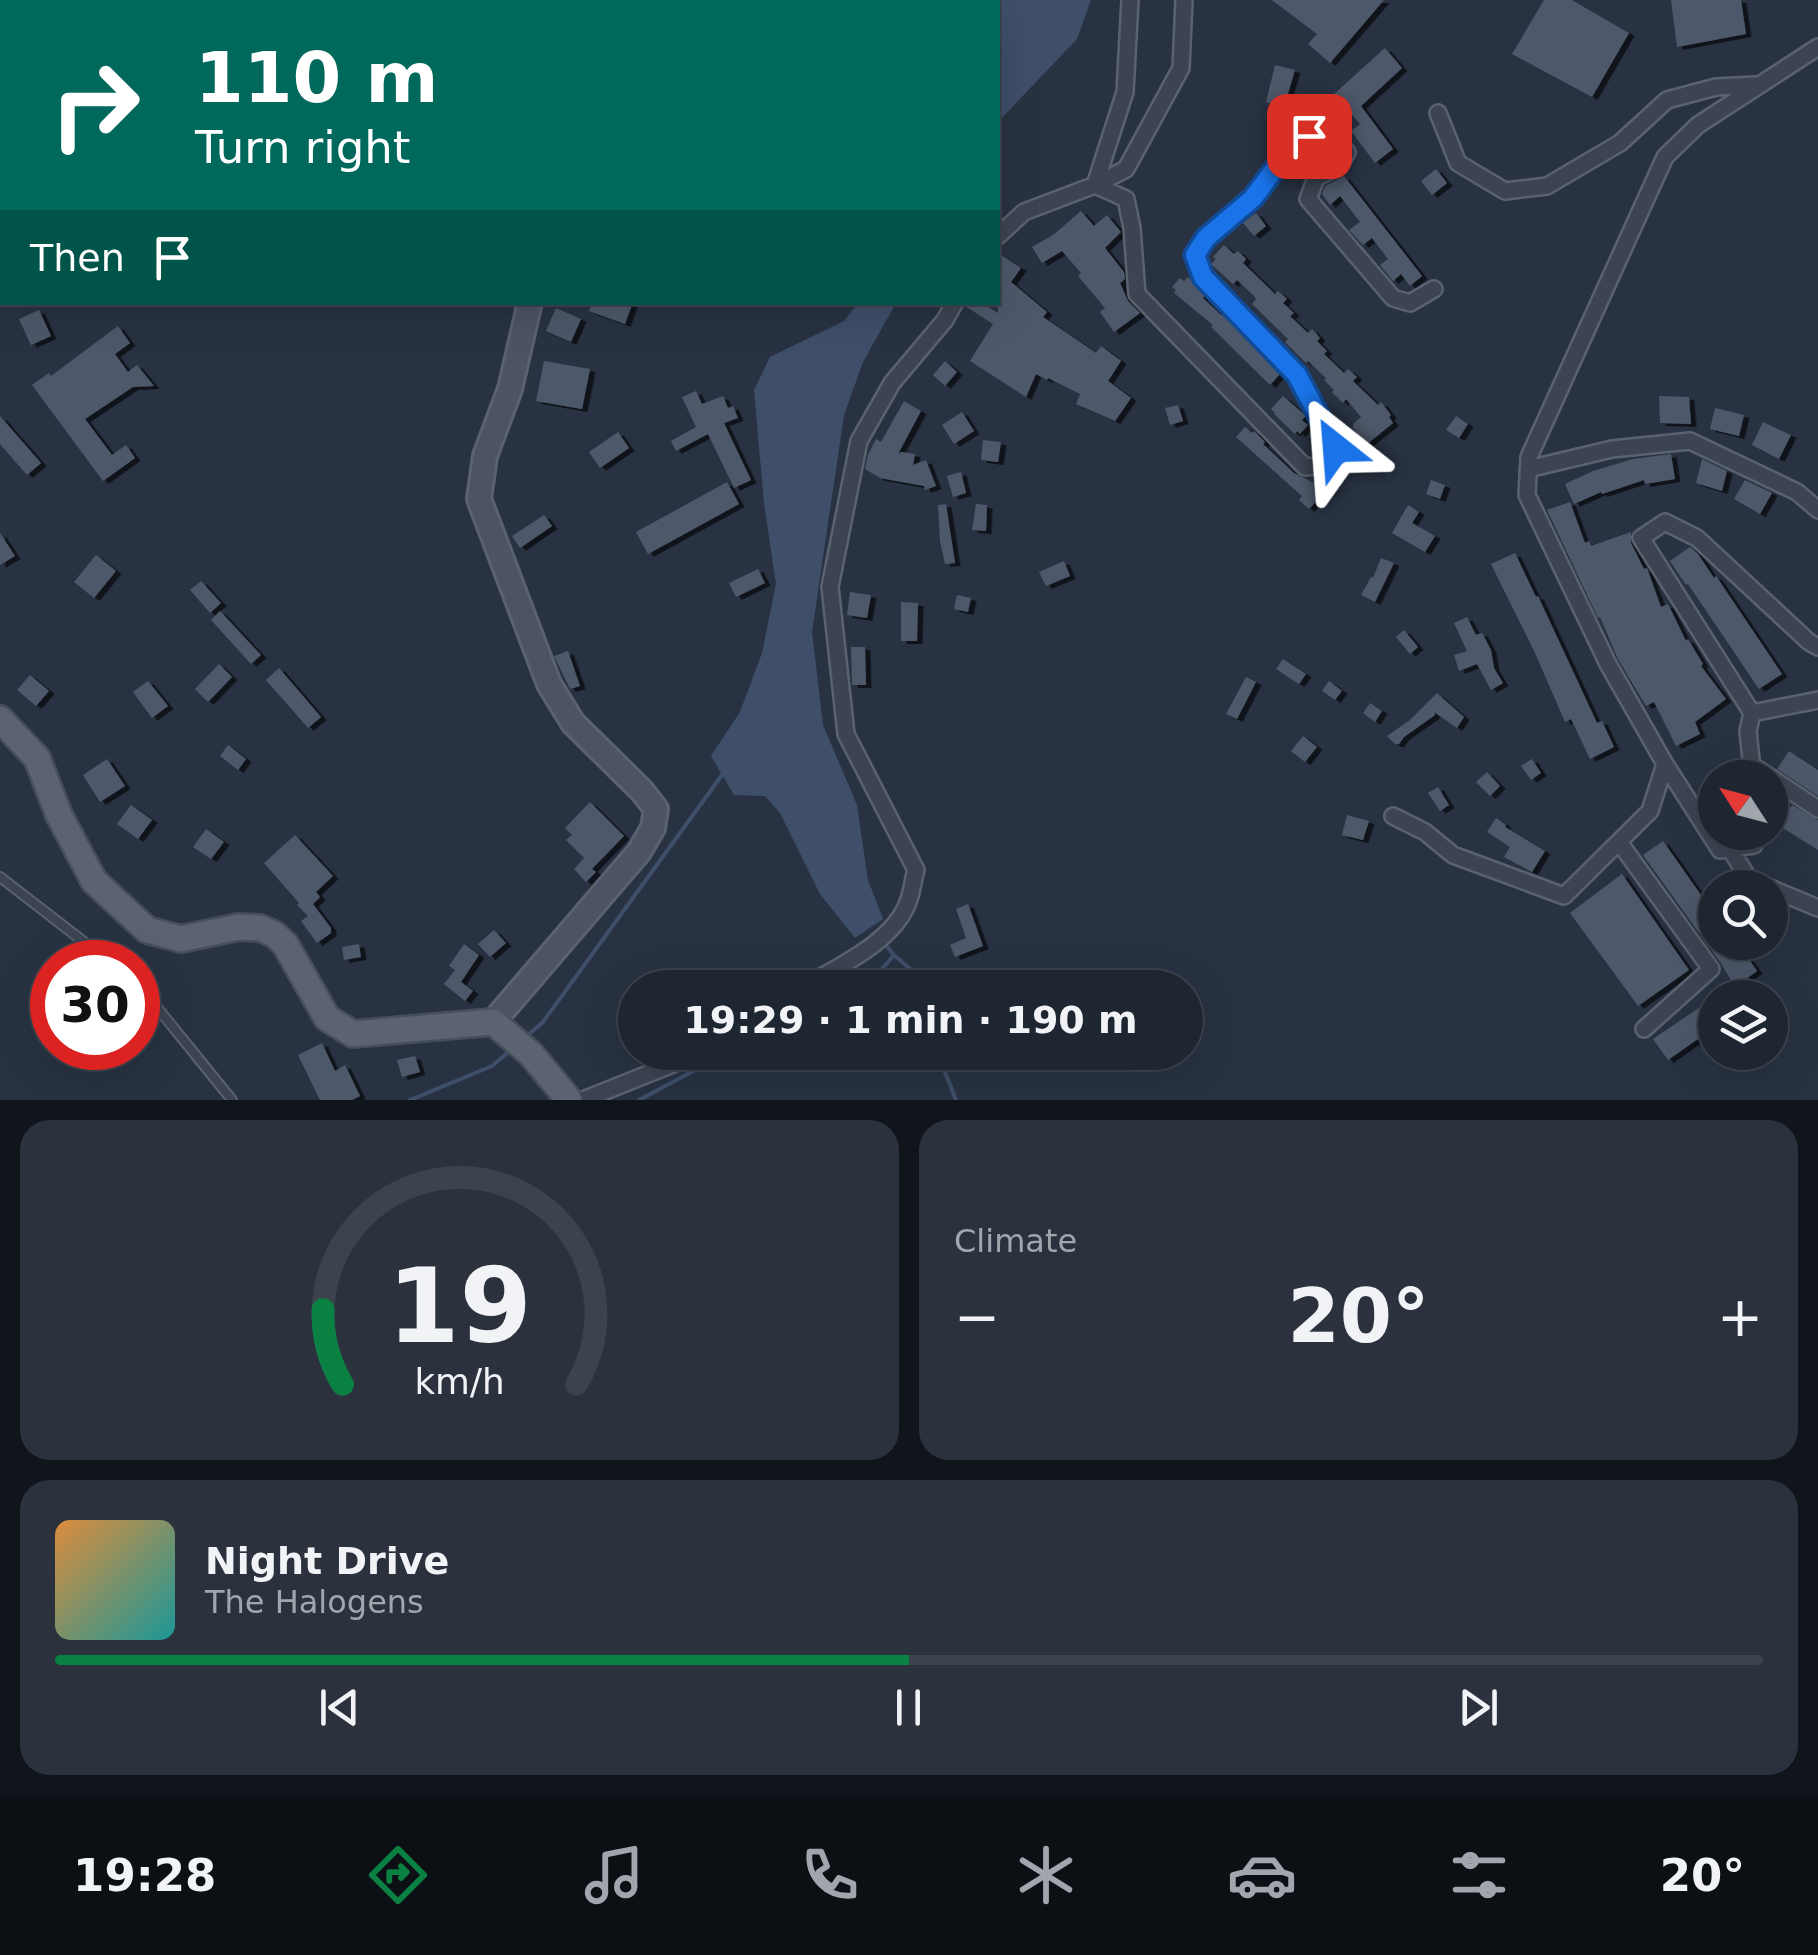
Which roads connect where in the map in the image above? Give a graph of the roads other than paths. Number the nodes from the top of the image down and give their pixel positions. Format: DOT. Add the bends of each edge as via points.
graph roads {
  1 [pos="1130,0"];
  2 [pos="1184,0"];
  3 [pos="1818,47"];
  4 [pos="1759,85"];
  5 [pos="1438,113"];
  6 [pos="1095,184"];
  7 [pos="1000,234"];
  8 [pos="1434,288"];
  9 [pos="529,305"];
  10 [pos="952,305"];
  11 [pos="1528,469"];
  12 [pos="1818,510"];
  13 [pos="1818,647"];
  14 [pos="1818,700"];
  15 [pos="1752,712"];
  16 [pos="0,719"];
  17 [pos="1752,760"];
  18 [pos="1665,764"];
  19 [pos="1788,792"];
  20 [pos="1818,809"];
  21 [pos="1393,816"];
  22 [pos="1698,816"];
  23 [pos="1619,842"];
  24 [pos="0,877"];
  25 [pos="1788,896"];
  26 [pos="1818,908"];
  27 [pos="82,940"];
  28 [pos="832,970"];
  29 [pos="160,1011"];
  30 [pos="502,1028"];
  31 [pos="1644,1029"];
  32 [pos="658,1070"];
  33 [pos="232,1100"];
  34 [pos="569,1100"];
  35 [pos="583,1100"];
  1 -- 6 [label="street" via="1125,92"];
  2 -- 6 [label="street" via="1181,68 1126,169"];
  3 -- 4 [label="street"];
  4 -- 5 [label="street" via="1666,100 1620,143 1547,186 1505,191 1458,162"];
  4 -- 11 [label="street" via="1698,125 1665,158"];
  6 -- 7 [label="street" via="1024,212"];
  6 -- 8 [label="street" via="1126,199 1136,294 1306,467 1328,465 1336,448 1297,375 1203,277 1195,255 1206,238 1309,136 1334,139 1347,152 1339,166 1316,178 1308,199 1393,298 1410,303"];
  9 -- 30 [label="main road" via="510,389 485,456 480,499 549,684 572,724 656,810 640,852"];
  10 -- 28 [label="street" via="892,383 859,441 830,587 846,734 916,870 908,904 893,928"];
  11 -- 12 [label="street" via="1612,448 1690,441 1798,492"];
  11 -- 18 [label="street" via="1527,495 1608,664"];
  13 -- 15 [label="street" via="1697,538 1665,522 1641,538"];
  14 -- 15 [label="street"];
  15 -- 17 [label="street"];
  16 -- 30 [label="main road" via="36,758 94,881 147,930 181,939 238,927 274,934 326,1018 353,1034"];
  18 -- 22 [label="street"];
  18 -- 23 [label="street" via="1650,811"];
  19 -- 20 [label="street"];
  21 -- 23 [label="street" via="1453,855 1564,896"];
  23 -- 31 [label="street" via="1711,969"];
  24 -- 27 [label="lane"];
  25 -- 26 [label="street"];
  29 -- 33 [label="lane"];
  30 -- 34 [label="main road"];
  32 -- 35 [label="street"];
}
